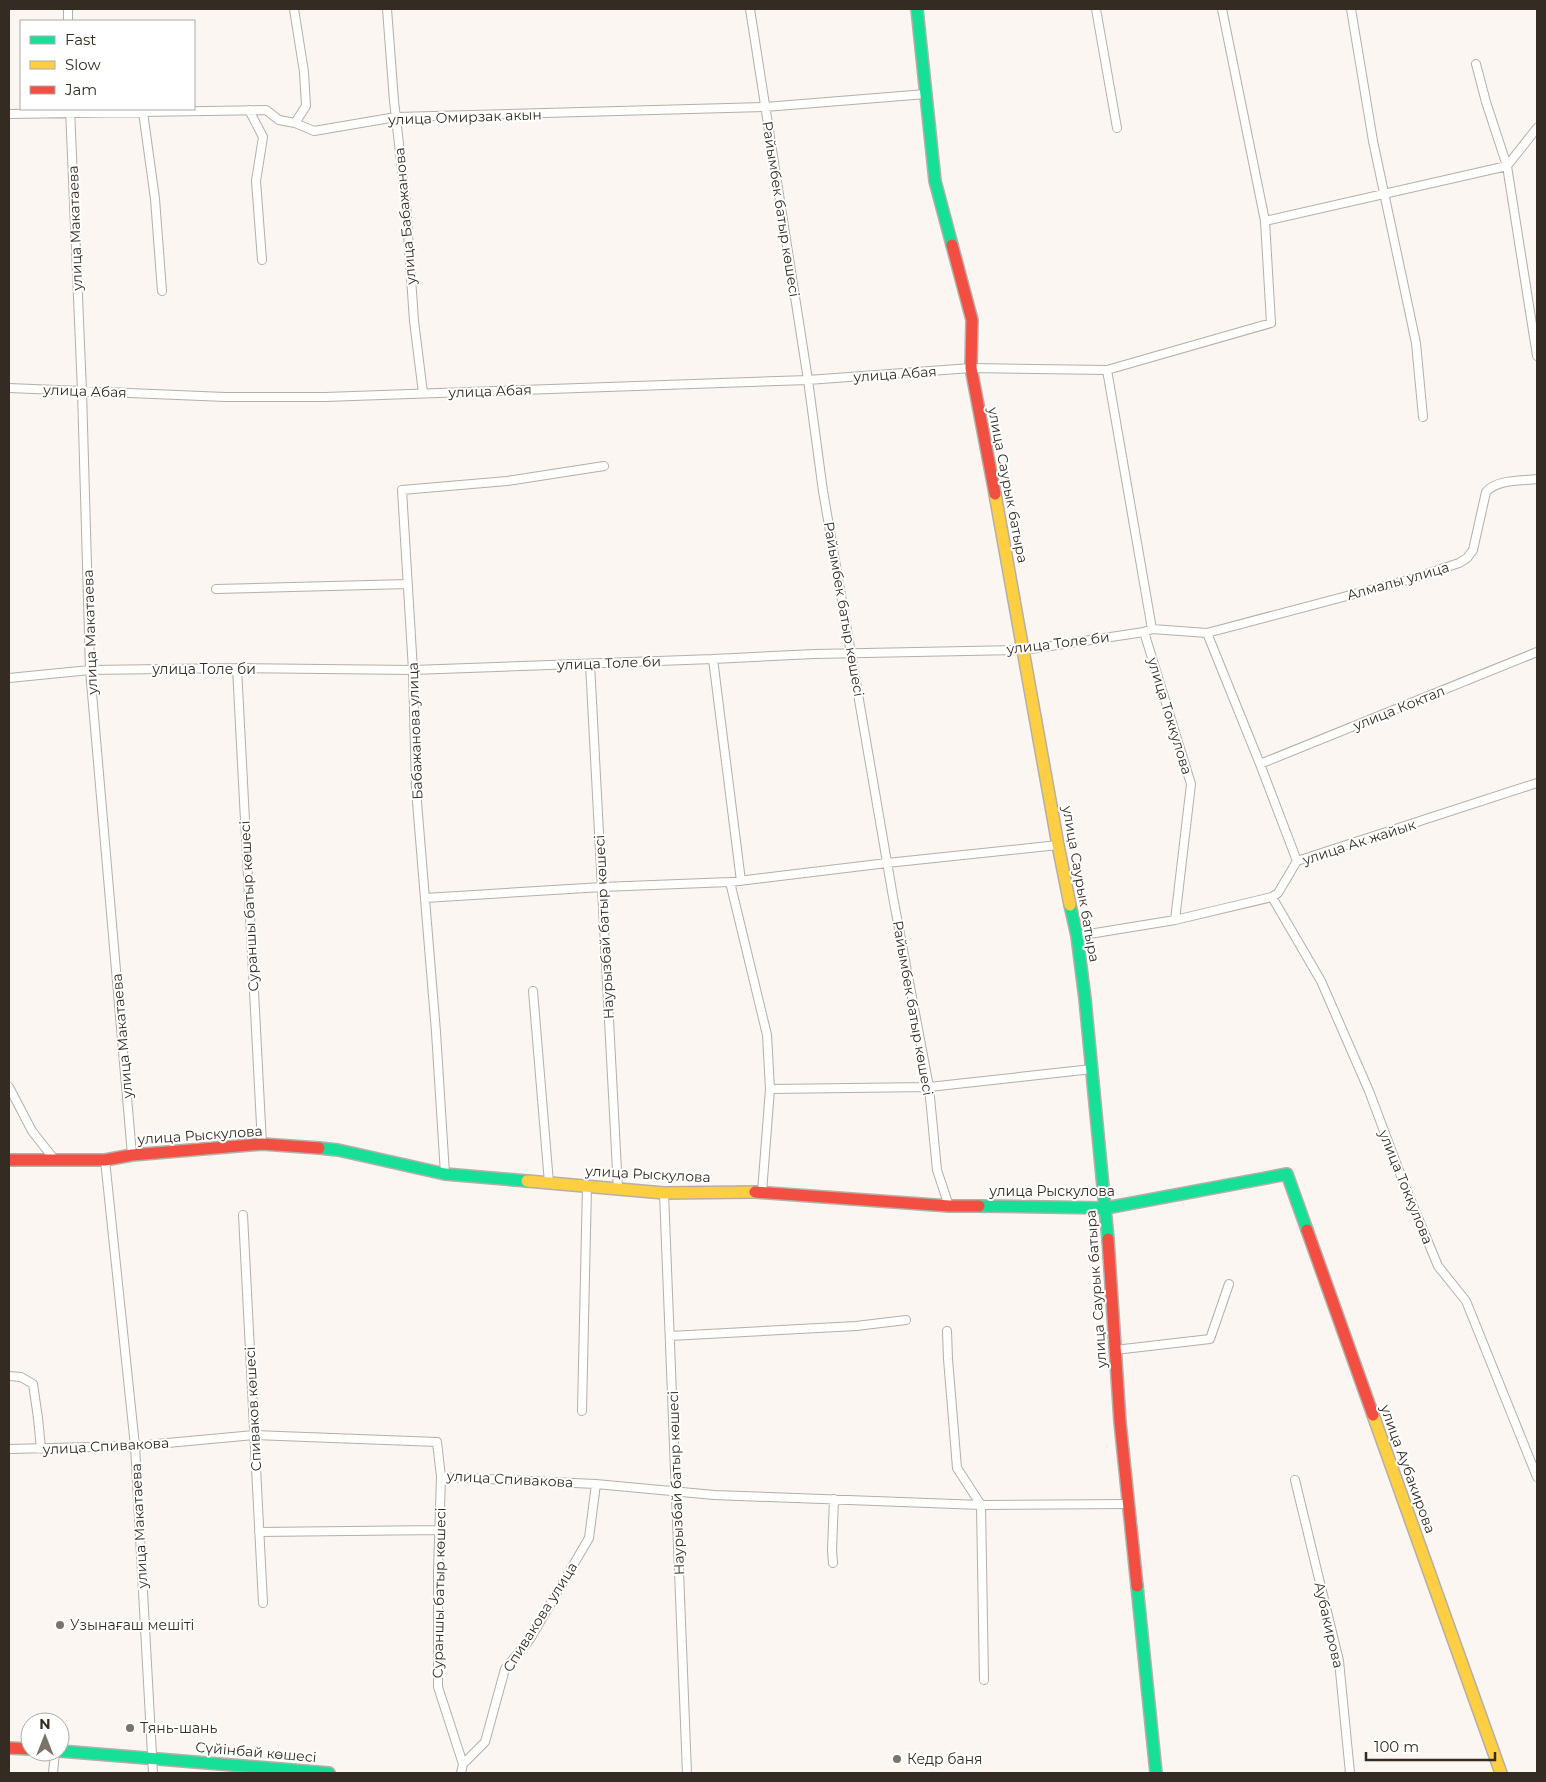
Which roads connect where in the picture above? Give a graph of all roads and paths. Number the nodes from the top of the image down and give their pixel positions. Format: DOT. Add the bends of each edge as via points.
graph roads {
  1 [pos="294,9"];
  2 [pos="387,9"];
  3 [pos="750,9"];
  4 [pos="918,9"];
  5 [pos="1096,9"];
  6 [pos="1222,9"];
  7 [pos="1350,9"];
  8 [pos="1476,64"];
  9 [pos="926,94"];
  10 [pos="765,107"];
  11 [pos="249,110"];
  12 [pos="70,111"];
  13 [pos="144,112"];
  14 [pos="9,114"];
  15 [pos="396,117"];
  16 [pos="295,123"];
  17 [pos="1117,128"];
  18 [pos="1537,128"];
  19 [pos="1507,166"];
  20 [pos="1385,194"];
  21 [pos="1265,221"];
  22 [pos="262,260"];
  23 [pos="162,291"];
  24 [pos="1537,356"];
  25 [pos="971,368"];
  26 [pos="1107,370"];
  27 [pos="808,380"];
  28 [pos="9,388"];
  29 [pos="82,391"];
  30 [pos="423,393"];
  31 [pos="1424,417"];
  32 [pos="604,466"];
  33 [pos="1537,479"];
  34 [pos="408,584"];
  35 [pos="216,589"];
  36 [pos="1148,630"];
  37 [pos="1207,633"];
  38 [pos="1024,650"];
  39 [pos="1537,652"];
  40 [pos="851,654"];
  41 [pos="713,660"];
  42 [pos="590,664"];
  43 [pos="237,668"];
  44 [pos="90,670"];
  45 [pos="413,670"];
  46 [pos="9,678"];
  47 [pos="1260,764"];
  48 [pos="1537,783"];
  49 [pos="1058,845"];
  50 [pos="1297,861"];
  51 [pos="887,863"];
  52 [pos="741,880"];
  53 [pos="730,882"];
  54 [pos="602,887"];
  55 [pos="1272,897"];
  56 [pos="425,898"];
  57 [pos="1175,920"];
  58 [pos="1077,936"];
  59 [pos="533,991"];
  60 [pos="1092,1069"];
  61 [pos="9,1087"];
  62 [pos="929,1087"];
  63 [pos="770,1089"];
  64 [pos="262,1144"];
  65 [pos="132,1154"];
  66 [pos="54,1159"];
  67 [pos="9,1160"];
  68 [pos="105,1160"];
  69 [pos="445,1174"];
  70 [pos="1287,1174"];
  71 [pos="549,1183"];
  72 [pos="587,1186"];
  73 [pos="618,1189"];
  74 [pos="762,1192"];
  75 [pos="664,1193"];
  76 [pos="949,1206"];
  77 [pos="1106,1208"];
  78 [pos="243,1215"];
  79 [pos="1229,1284"];
  80 [pos="906,1320"];
  81 [pos="948,1331"];
  82 [pos="670,1336"];
  83 [pos="1115,1350"];
  84 [pos="9,1376"];
  85 [pos="582,1411"];
  86 [pos="254,1435"];
  87 [pos="135,1446"];
  88 [pos="9,1449"];
  89 [pos="41,1449"];
  90 [pos="441,1477"];
  91 [pos="1537,1477"];
  92 [pos="1295,1480"];
  93 [pos="596,1484"];
  94 [pos="676,1491"];
  95 [pos="834,1499"];
  96 [pos="1128,1504"];
  97 [pos="981,1505"];
  98 [pos="439,1530"];
  99 [pos="259,1532"];
  100 [pos="834,1563"];
  101 [pos="263,1603"];
  102 [pos="984,1680"];
  103 [pos="70,1752"];
  104 [pos="152,1758"];
  105 [pos="462,1764"];
  106 [pos="152,1773"];
  107 [pos="329,1773"];
  108 [pos="461,1773"];
  109 [pos="687,1773"];
  110 [pos="1156,1773"];
  111 [pos="1350,1773"];
  112 [pos="1501,1773"];
  1 -- 16 [label="street" via="306,106"];
  2 -- 15 [label="street, улица Бабажанова"];
  3 -- 10 [label="street, Райымбек батыр көшесі"];
  4 -- 9 [label="street, улица Саурык батыра"];
  5 -- 17 [label="street"];
  6 -- 21 [label="street"];
  7 -- 20 [label="street"];
  8 -- 19 [label="street"];
  9 -- 10 [label="street, улица Омирзак акын"];
  9 -- 25 [label="street, улица Саурык батыра" via="935,180 972,320"];
  10 -- 15 [label="street, улица Омирзак акын"];
  10 -- 27 [label="street, Райымбек батыр көшесі"];
  11 -- 13 [label="street, улица Омирзак акын"];
  11 -- 16 [label="street, улица Омирзак акын" via="266,110 279,120"];
  11 -- 22 [label="street" via="263,137 256,181"];
  12 -- 13 [label="street, улица Омирзак акын"];
  12 -- 14 [label="street, улица Омирзак акын"];
  12 -- 29 [label="street, улица Макатаева"];
  13 -- 23 [label="street"];
  15 -- 16 [label="street, улица Омирзак акын" via="314,132"];
  15 -- 30 [label="street, улица Бабажанова"];
  18 -- 19 [label="street"];
  19 -- 20 [label="street"];
  19 -- 24 [label="street"];
  20 -- 21 [label="street"];
  20 -- 31 [label="street" via="1416,343"];
  21 -- 26 [label="street, улица Абая" via="1271,323"];
  25 -- 26 [label="street, улица Абая"];
  25 -- 27 [label="street, улица Абая"];
  25 -- 38 [label="street, улица Саурык батыра"];
  26 -- 36 [label="street, улица Токкулова"];
  27 -- 30 [label="street, улица Абая"];
  27 -- 40 [label="street, Райымбек батыр көшесі"];
  28 -- 29 [label="street, улица Абая"];
  29 -- 30 [label="street, улица Абая" via="225,397"];
  29 -- 44 [label="street, улица Макатаева"];
  32 -- 34 [label="street, Бабажанова улица" via="507,481 402,490"];
  33 -- 37 [label="street, Алмалы улица" via="1490,486 1473,550 1459,563 1411,579"];
  34 -- 35 [label="street"];
  34 -- 45 [label="street, Бабажанова улица"];
  36 -- 37 [label="street, улица Толе би"];
  36 -- 38 [label="street, улица Толе би"];
  36 -- 57 [label="street, улица Токкулова" via="1191,784"];
  37 -- 47 [label="street"];
  38 -- 40 [label="street, улица Толе би"];
  38 -- 49 [label="street, улица Саурык батыра"];
  39 -- 47 [label="street, улица Коктал"];
  40 -- 41 [label="street, улица Толе би"];
  40 -- 51 [label="street, Райымбек батыр көшесі"];
  41 -- 42 [label="street, улица Толе би"];
  41 -- 52 [label="street"];
  42 -- 45 [label="street, улица Толе би"];
  42 -- 54 [label="street, Наурызбай батыр көшесі"];
  43 -- 44 [label="street, улица Толе би"];
  43 -- 45 [label="street, улица Толе би"];
  43 -- 64 [label="street, Сураншы батыр көшесі"];
  44 -- 46 [label="street, улица Толе би"];
  44 -- 65 [label="street, улица Макатаева"];
  45 -- 56 [label="street, Бабажанова улица" via="416,790"];
  47 -- 50 [label="street"];
  48 -- 50 [label="street, улица Ак жайык"];
  49 -- 51 [label="street"];
  49 -- 58 [label="street, улица Саурык батыра"];
  50 -- 55 [label="street, улица Ак жайык" via="1278,893"];
  51 -- 52 [label="street"];
  51 -- 62 [label="street, Райымбек батыр көшесі"];
  52 -- 53 [label="street"];
  53 -- 54 [label="street"];
  53 -- 63 [label="street" via="767,1035"];
  54 -- 56 [label="street"];
  54 -- 73 [label="street, Наурызбай батыр көшесі"];
  55 -- 57 [label="street"];
  55 -- 91 [label="street, улица Токкулова" via="1321,981 1369,1091 1438,1266 1466,1302"];
  56 -- 69 [label="street, Бабажанова улица"];
  57 -- 58 [label="street"];
  58 -- 60 [label="street, улица Саурык батыра"];
  59 -- 71 [label="street"];
  60 -- 62 [label="street"];
  60 -- 77 [label="street, улица Саурык батыра"];
  61 -- 66 [label="street" via="32,1131"];
  62 -- 63 [label="street"];
  62 -- 76 [label="street, Райымбек батыр көшесі" via="937,1170"];
  63 -- 74 [label="street"];
  64 -- 65 [label="street, улица Рыскулова"];
  64 -- 69 [label="street, улица Рыскулова" via="338,1150"];
  65 -- 68 [label="street, улица Рыскулова"];
  66 -- 67 [label="street, улица Рыскулова"];
  66 -- 68 [label="street, улица Рыскулова"];
  68 -- 87 [label="street, улица Макатаева"];
  69 -- 71 [label="street, улица Рыскулова"];
  70 -- 77 [label="street, улица Рыскулова"];
  70 -- 112 [label="street, улица Аубакирова"];
  71 -- 72 [label="street, улица Рыскулова"];
  72 -- 73 [label="street, улица Рыскулова"];
  72 -- 85 [label="street"];
  73 -- 75 [label="street, улица Рыскулова"];
  74 -- 75 [label="street, улица Рыскулова"];
  74 -- 76 [label="street, улица Рыскулова"];
  75 -- 82 [label="street, Наурызбай батыр көшесі"];
  76 -- 77 [label="street, улица Рыскулова"];
  77 -- 83 [label="street, улица Саурык батыра"];
  78 -- 86 [label="street, Спиваков көшесі"];
  79 -- 83 [label="street" via="1210,1339"];
  80 -- 82 [label="street" via="856,1326"];
  81 -- 97 [label="street" via="957,1468"];
  82 -- 94 [label="street, Наурызбай батыр көшесі"];
  83 -- 96 [label="street, улица Саурык батыра"];
  84 -- 89 [label="street" via="32,1384"];
  86 -- 87 [label="street, улица Спивакова"];
  86 -- 90 [label="street, улица Спивакова" via="436,1442"];
  86 -- 99 [label="street, Спиваков көшесі"];
  87 -- 89 [label="street, улица Спивакова"];
  87 -- 104 [label="street, улица Макатаева"];
  88 -- 89 [label="street, улица Спивакова"];
  90 -- 93 [label="street, улица Спивакова"];
  90 -- 98 [label="street, Сураншы батыр көшесі"];
  92 -- 111 [label="street, Аубакирова" via="1339,1661"];
  93 -- 94 [label="street, улица Спивакова"];
  93 -- 105 [label="street, Спивакова улица" via="589,1538 530,1639 505,1669 485,1742"];
  94 -- 95 [label="street, улица Спивакова"];
  94 -- 109 [label="street, Наурызбай батыр көшесі"];
  95 -- 97 [label="street, улица Спивакова"];
  95 -- 100 [label="street"];
  96 -- 97 [label="street, улица Спивакова"];
  96 -- 110 [label="street, улица Саурык батыра"];
  97 -- 102 [label="street"];
  98 -- 99 [label="street"];
  98 -- 105 [label="street, Сураншы батыр көшесі" via="438,1687"];
  99 -- 101 [label="street, Спиваков көшесі"];
  103 -- 104 [label="street, Сүйінбай көшесі"];
  104 -- 106 [label="street, улица Макатаева"];
  104 -- 107 [label="street, Сүйінбай көшесі"];
  105 -- 108 [label="street"];
}
